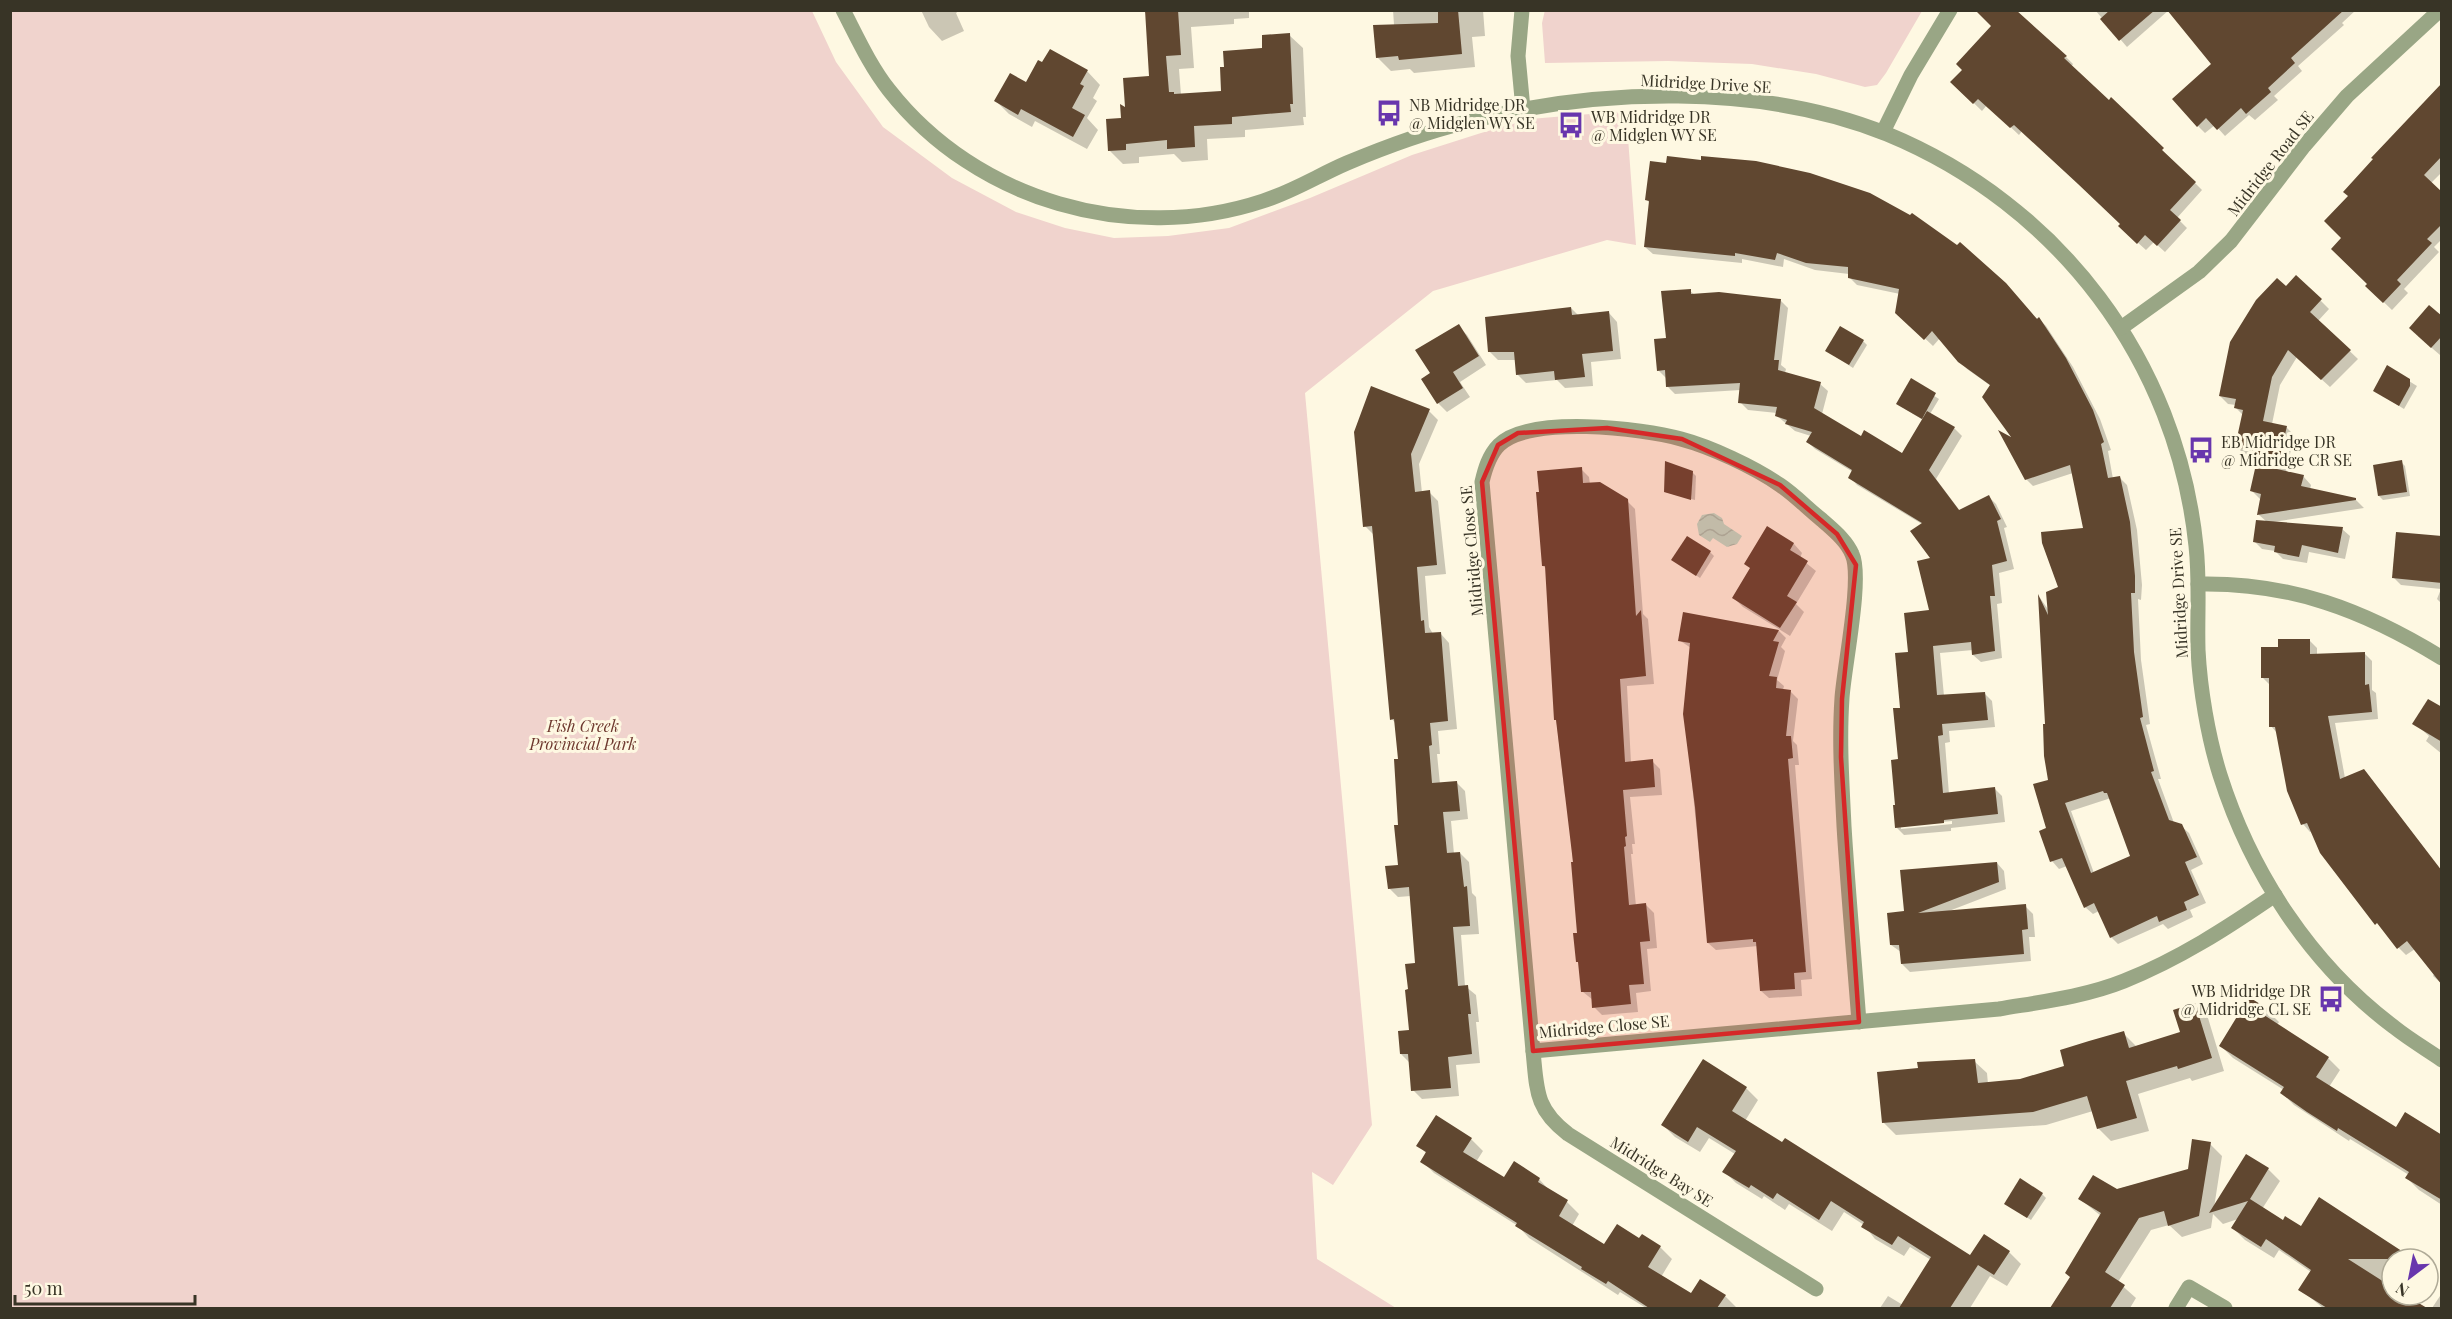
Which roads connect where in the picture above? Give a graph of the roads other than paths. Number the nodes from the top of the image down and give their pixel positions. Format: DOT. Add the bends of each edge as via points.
graph roads {
  1 [pos="843,10"];
  2 [pos="1522,10"];
  3 [pos="1950,10"];
  4 [pos="2440,10"];
  5 [pos="1522,109"];
  6 [pos="1883,132"];
  7 [pos="2121,328"];
  8 [pos="2198,584"];
  9 [pos="2442,658"];
  10 [pos="2275,895"];
  11 [pos="1859,1022"];
  12 [pos="1533,1051"];
  13 [pos="2442,1060"];
  14 [pos="1816,1289"];
  15 [pos="2176,1308"];
  16 [pos="2225,1308"];
  1 -- 5 [label="street, Midridge Drive SE" via="888,89 919,123 965,160 1034,196 1109,216 1185,218 1233,210 1268,200 1348,162 1431,132"];
  2 -- 5 [label="street" via="1518,56"];
  3 -- 6 [label="street"];
  4 -- 7 [label="street, Midridge Road SE" via="2347,96 2231,241 2199,272"];
  5 -- 6 [label="street, Midridge Drive SE" via="1620,97 1741,99 1814,112"];
  6 -- 7 [label="street, Midridge Drive SE" via="1929,154 2006,202 2083,275"];
  7 -- 8 [label="street, Midridge Drive SE" via="2154,389 2181,460 2193,523"];
  8 -- 9 [label="street" via="2265,587 2338,605 2403,634"];
  8 -- 10 [label="street, Midridge Drive SE" via="2198,656 2214,752 2237,822"];
  10 -- 11 [label="street, Midridge Close SE" via="2183,955 2124,981 2071,997 2007,1008"];
  10 -- 13 [label="street, Midridge Drive SE" via="2331,970 2392,1026"];
  11 -- 12 [label="street, Midridge Close SE"];
  11 -- 12 [label="street, Midridge Close SE" via="1841,757 1842,699 1856,585 1852,553 1837,534 1780,485 1723,455 1682,439 1607,428 1538,428 1518,433 1498,445 1482,482"];
  12 -- 14 [label="street, Midridge Bay SE" via="1540,1101 1555,1124"];
  15 -- 16 [label="street" via="2189,1287"];
}
